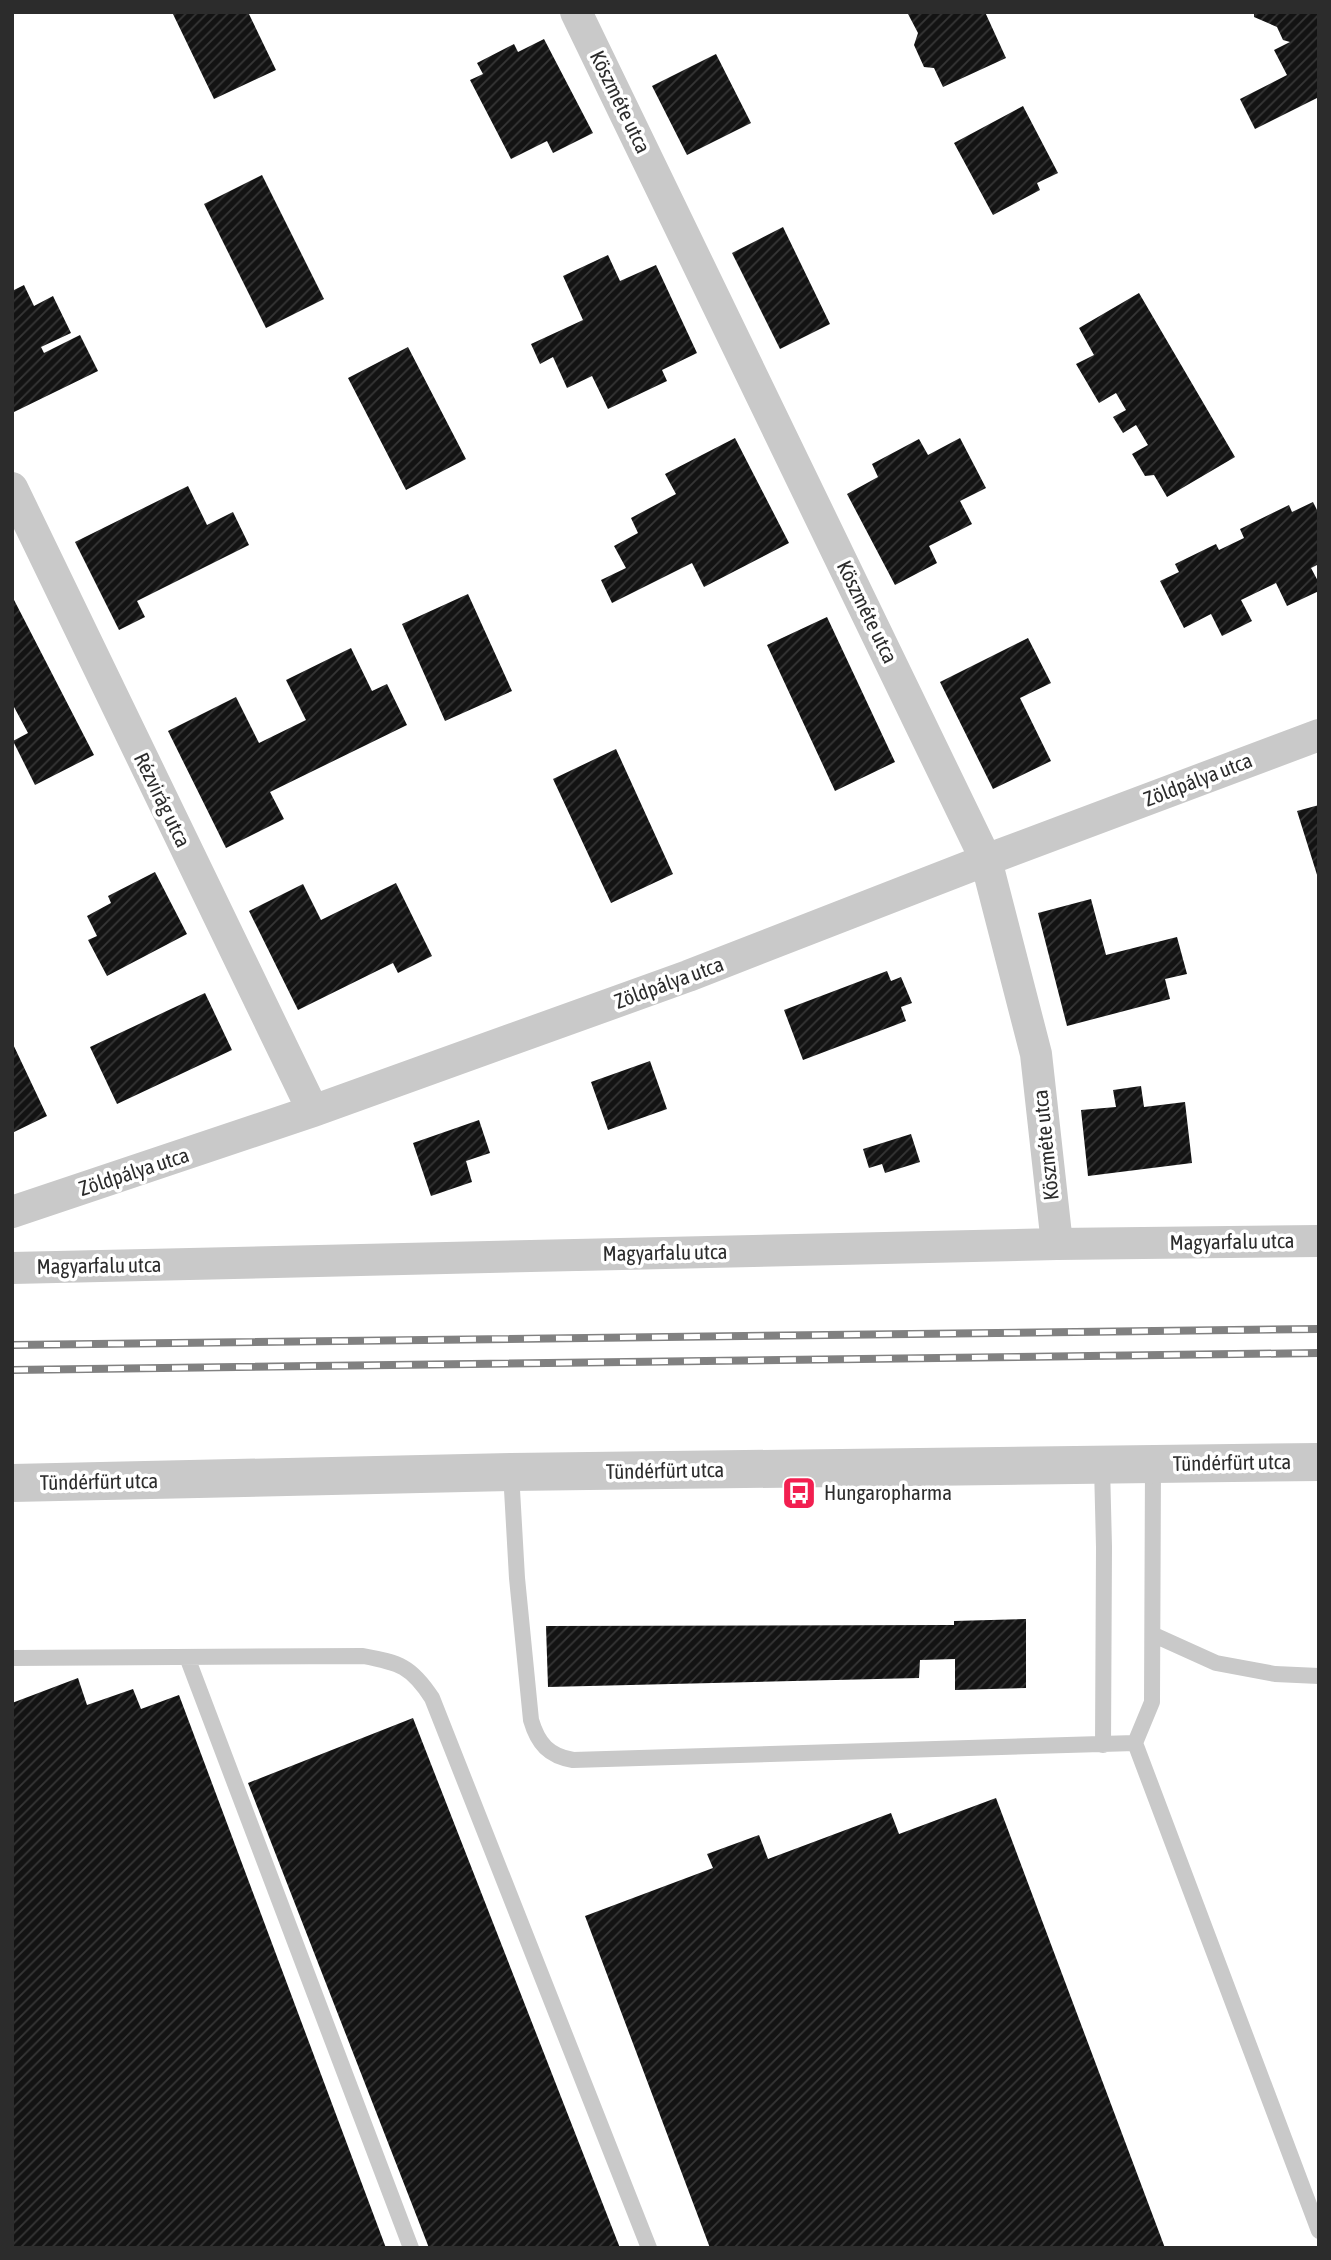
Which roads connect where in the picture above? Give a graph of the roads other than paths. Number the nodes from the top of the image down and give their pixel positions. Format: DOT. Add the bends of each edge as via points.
graph roads {
  1 [pos="576,12"];
  2 [pos="12,488"];
  3 [pos="1319,735"];
  4 [pos="986,860"];
  5 [pos="313,1111"];
  6 [pos="12,1212"];
  7 [pos="1319,1241"];
  8 [pos="1057,1244"];
  9 [pos="12,1268"];
  10 [pos="1319,1462"];
  11 [pos="1153,1465"];
  12 [pos="1102,1466"];
  13 [pos="511,1472"];
  14 [pos="12,1483"];
  15 [pos="1154,1635"];
  16 [pos="187,1657"];
  17 [pos="12,1658"];
  18 [pos="1319,1676"];
  19 [pos="1135,1743"];
  20 [pos="1103,1745"];
  21 [pos="1319,2231"];
  22 [pos="411,2248"];
  23 [pos="649,2248"];
  1 -- 4 [label="street, Köszméte utca"];
  2 -- 5 [label="street, Rézvirág utca"];
  3 -- 4 [label="street, Zöldpálya utca"];
  4 -- 5 [label="street, Zöldpálya utca" via="688,976"];
  4 -- 8 [label="street, Köszméte utca" via="1036,1054"];
  5 -- 6 [label="street, Zöldpálya utca"];
  7 -- 8 [label="street, Magyarfalu utca"];
  8 -- 9 [label="street, Magyarfalu utca"];
  10 -- 11 [label="street, Tündérfürt utca"];
  11 -- 12 [label="street, Tündérfürt utca"];
  11 -- 15 [label="lane"];
  12 -- 13 [label="street, Tündérfürt utca"];
  12 -- 20 [label="lane"];
  13 -- 14 [label="street, Tündérfürt utca"];
  13 -- 20 [label="lane" via="531,1720 541,1745 561,1758"];
  15 -- 18 [label="lane" via="1216,1663 1275,1674"];
  15 -- 19 [label="lane" via="1152,1702"];
  16 -- 17 [label="lane"];
  16 -- 22 [label="lane"];
  16 -- 23 [label="lane" via="363,1656 396,1663 420,1680 432,1698"];
  19 -- 20 [label="lane"];
  19 -- 21 [label="lane"];
}
